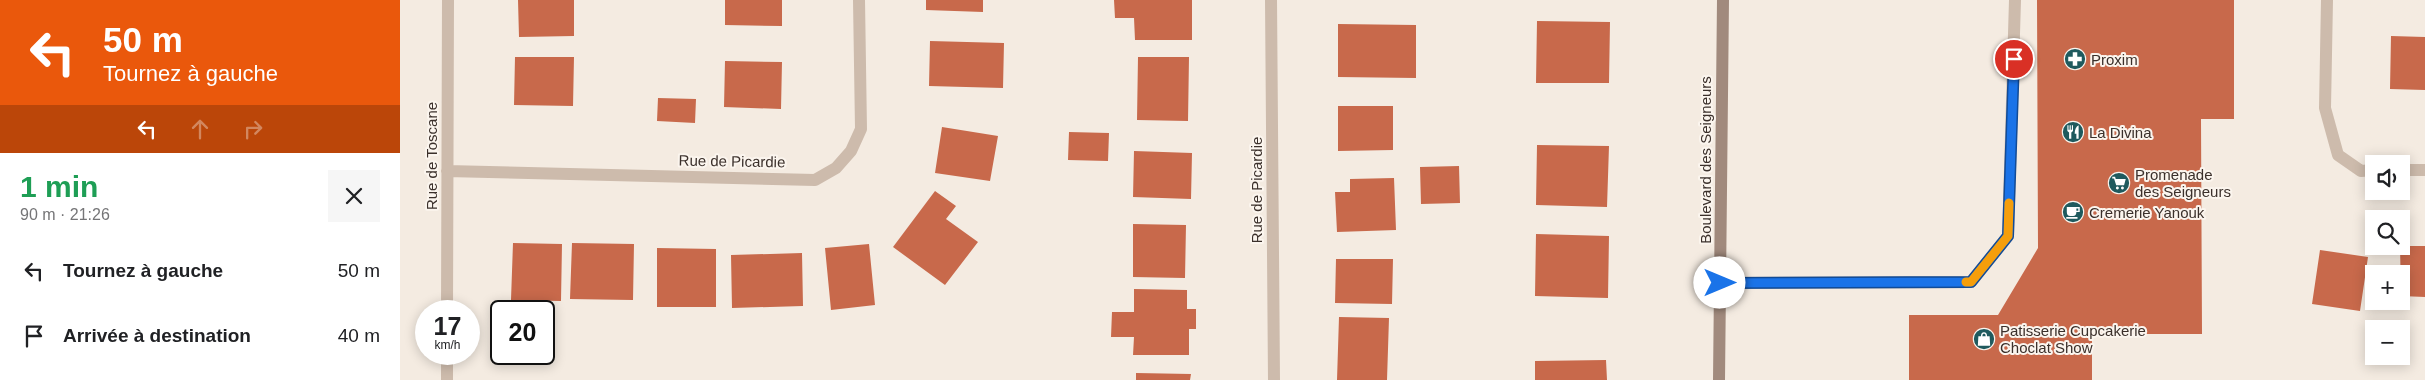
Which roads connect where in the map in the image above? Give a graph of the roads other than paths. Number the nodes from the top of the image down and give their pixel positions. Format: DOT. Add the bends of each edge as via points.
graph roads {
  1 [pos="448,0"];
  2 [pos="859,0"];
  3 [pos="1271,0"];
  4 [pos="1723,0"];
  5 [pos="2015,0"];
  6 [pos="2327,0"];
  7 [pos="448,170"];
  8 [pos="2365,170"];
  9 [pos="2410,170"];
  10 [pos="2425,170"];
  11 [pos="1720,283"];
  12 [pos="448,300"];
  13 [pos="448,365"];
  14 [pos="448,380"];
  15 [pos="1274,380"];
  16 [pos="1719,380"];
  1 -- 7 [label="street, Rue de Toscane"];
  2 -- 7 [label="street, Rue de Picardie" via="861,129 851,151 836,168 815,180"];
  3 -- 15 [label="street, Rue de Picardie"];
  4 -- 11 [label="street, Boulevard des Seigneurs"];
  5 -- 11 [label="street" via="2008,236 1971,282"];
  6 -- 8 [label="street" via="2325,108 2338,156"];
  7 -- 12 [label="street, Rue de Toscane"];
  9 -- 10 [label="street"];
  11 -- 16 [label="street, Boulevard des Seigneurs"];
  13 -- 14 [label="street"];
}
